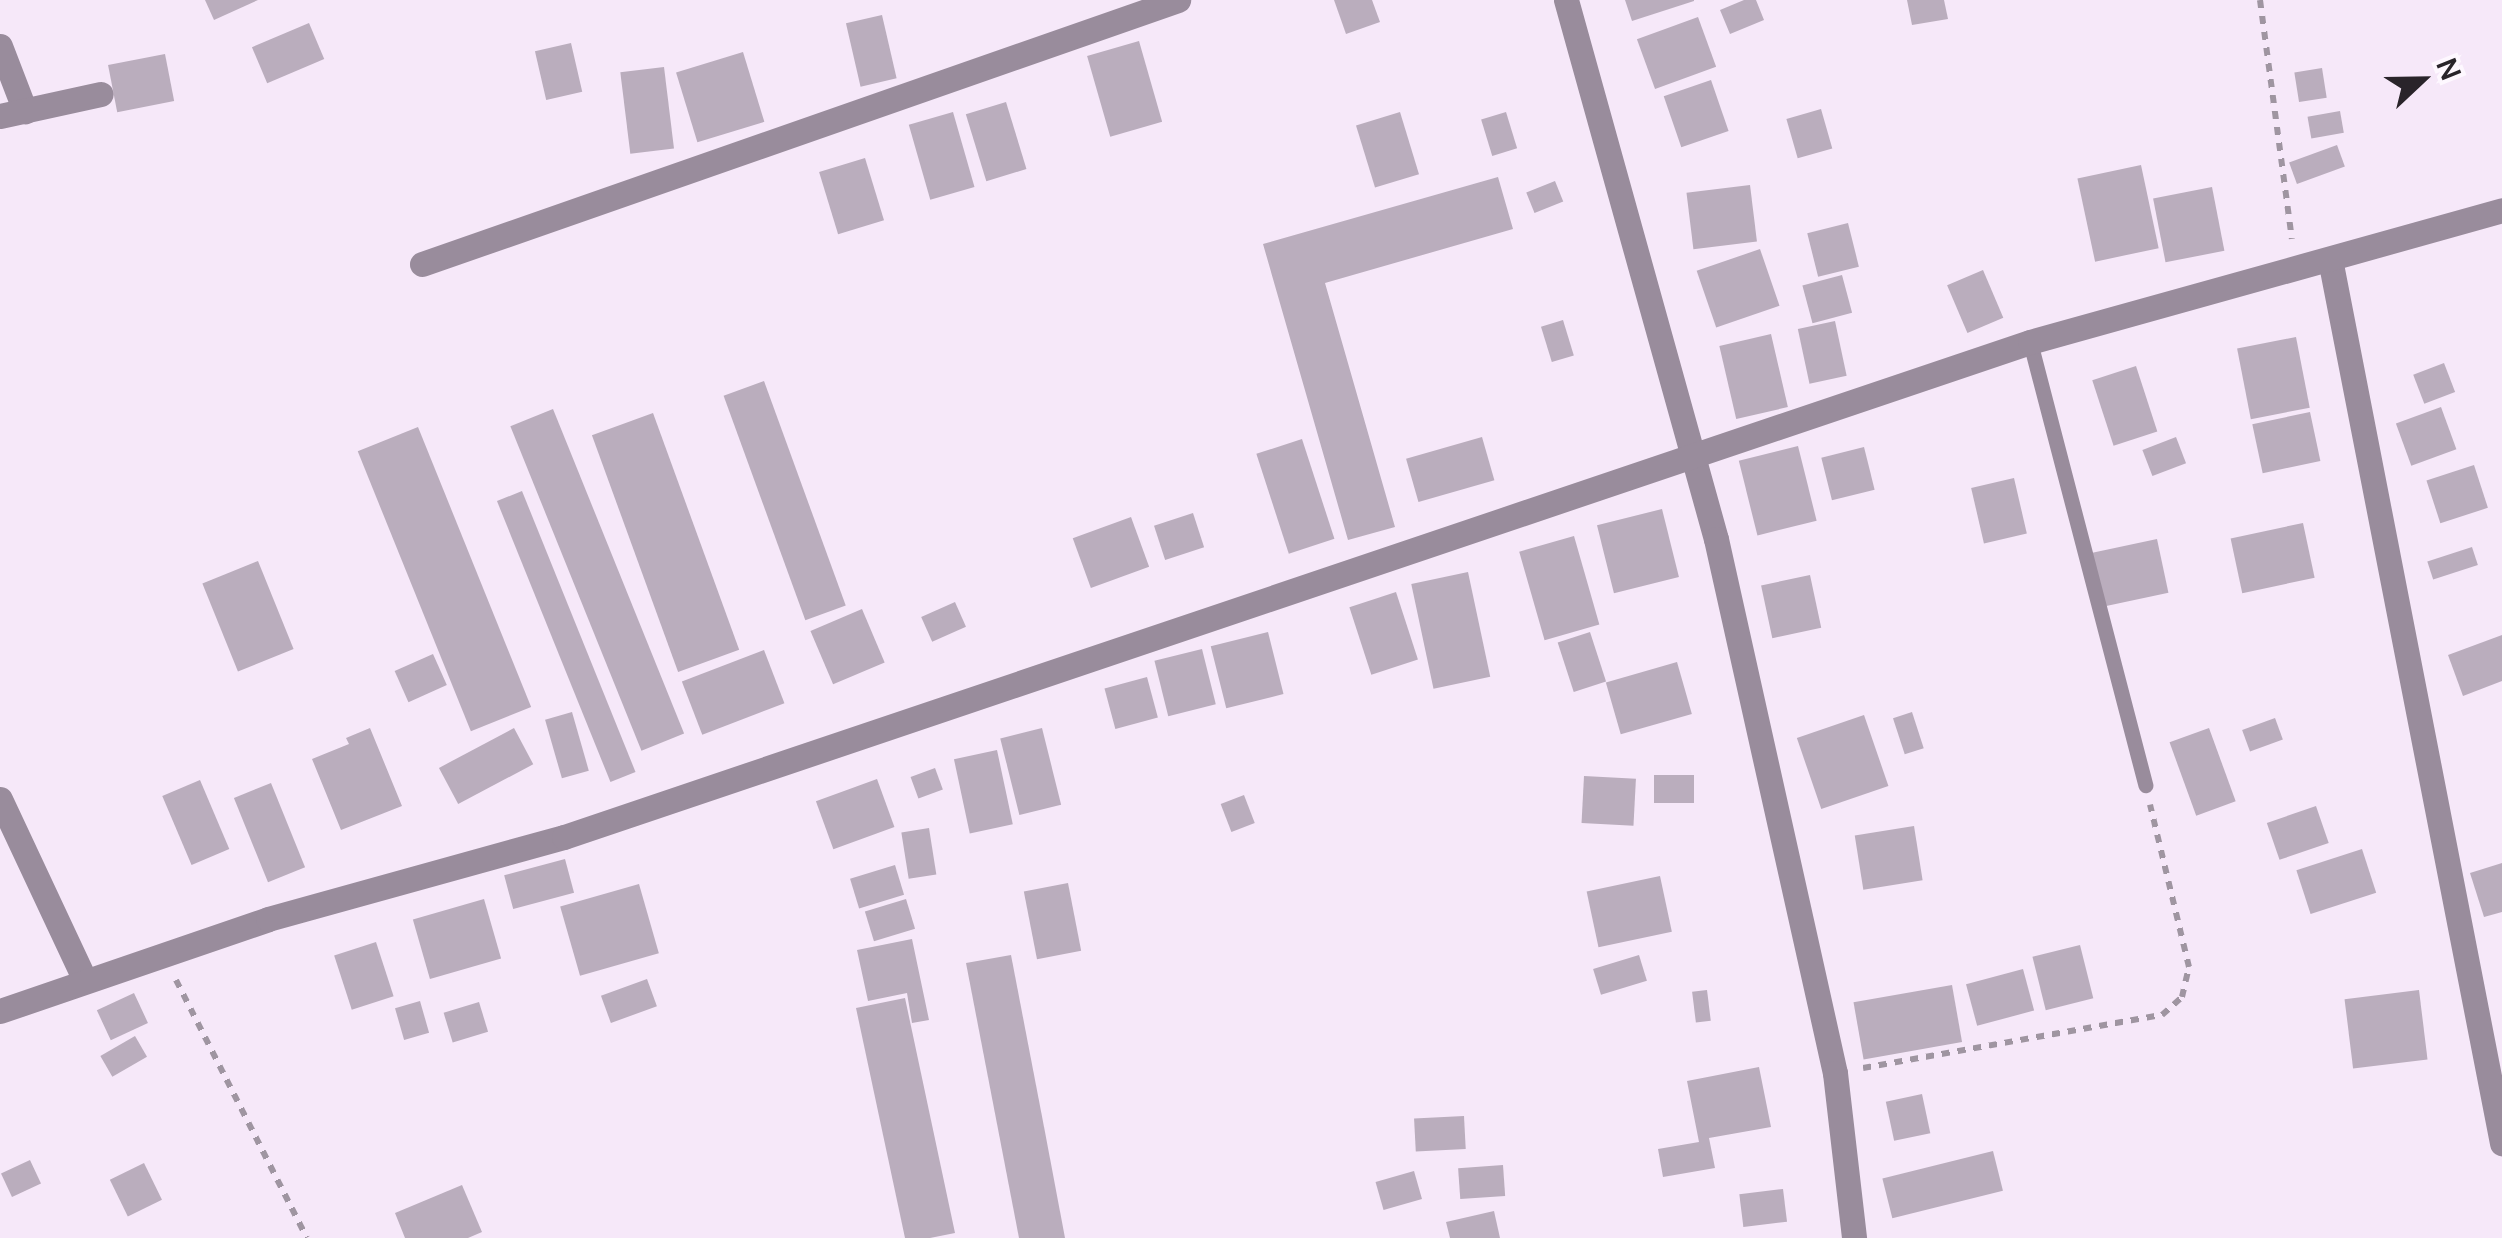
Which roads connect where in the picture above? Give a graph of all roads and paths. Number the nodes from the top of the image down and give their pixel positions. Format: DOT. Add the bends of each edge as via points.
graph roads {
  1 [pos="1178,0"];
  2 [pos="1566,0"];
  3 [pos="2260,0"];
  4 [pos="0,46"];
  5 [pos="101,94"];
  6 [pos="12,114"];
  7 [pos="2502,210"];
  8 [pos="2330,260"];
  9 [pos="422,264"];
  10 [pos="2296,270"];
  11 [pos="2030,342"];
  12 [pos="1694,452"];
  13 [pos="2145,785"];
  14 [pos="0,799"];
  15 [pos="164,956"];
  16 [pos="84,978"];
  17 [pos="0,1011"];
  18 [pos="1835,1073"];
  19 [pos="2502,1143"];
  20 [pos="307,1238"];
  21 [pos="1854,1238"];
  1 -- 9 [label="street"];
  2 -- 12 [label="street"];
  3 -- 10 [label="path"];
  4 -- 6 [label="street"];
  5 -- 6 [label="street"];
  7 -- 8 [label="street"];
  8 -- 10 [label="street"];
  8 -- 19 [label="street"];
  10 -- 11 [label="street"];
  11 -- 12 [label="street"];
  11 -- 13 [label="lane"];
  12 -- 15 [label="street" via="564,838 268,920"];
  12 -- 18 [label="street"];
  13 -- 18 [label="path" via="2189,967 2182,997 2162,1015"];
  14 -- 16 [label="street"];
  15 -- 16 [label="street"];
  15 -- 20 [label="path"];
  16 -- 17 [label="street"];
  18 -- 21 [label="street"];
}
